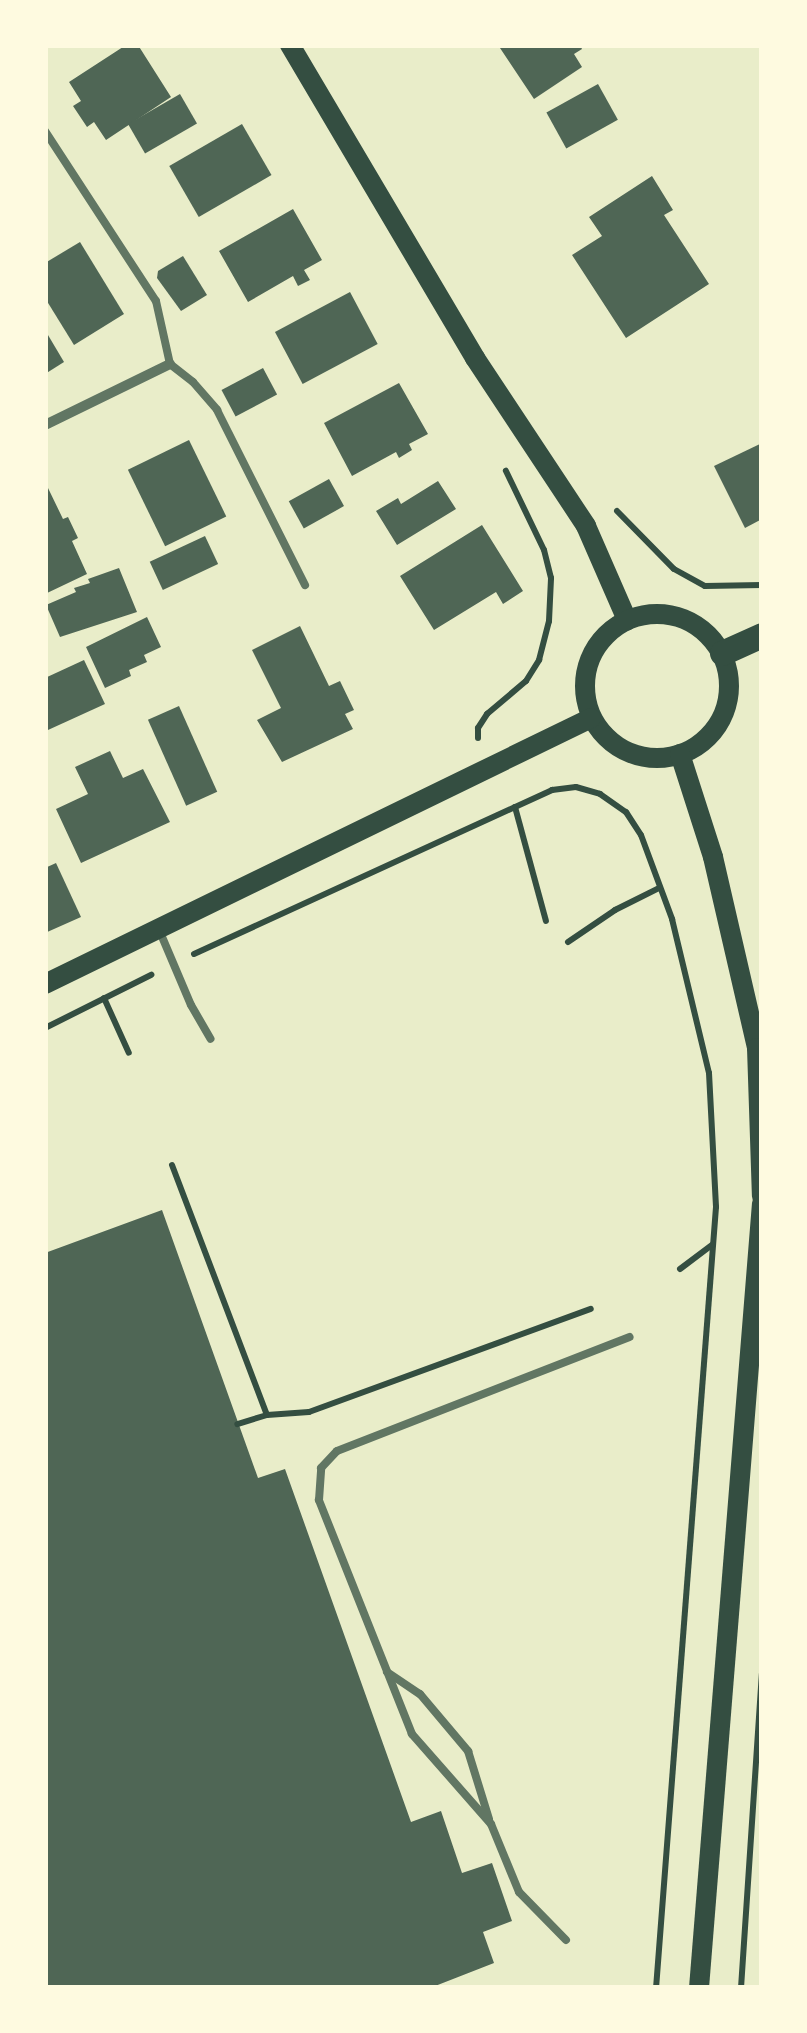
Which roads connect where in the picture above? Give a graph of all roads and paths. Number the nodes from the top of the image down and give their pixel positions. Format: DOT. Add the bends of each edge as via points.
graph roads {
  1 [pos="290,45"];
  2 [pos="45,131"];
  3 [pos="170,364"];
  4 [pos="45,425"];
  5 [pos="616,510"];
  6 [pos="544,550"];
  7 [pos="305,585"];
  8 [pos="762,585"];
  9 [pos="626,620"];
  10 [pos="762,635"];
  11 [pos="722,653"];
  12 [pos="592,718"];
  13 [pos="478,738"];
  14 [pos="680,754"];
  15 [pos="515,807"];
  16 [pos="660,888"];
  17 [pos="546,921"];
  18 [pos="158,928"];
  19 [pos="568,942"];
  20 [pos="172,964"];
  21 [pos="45,984"];
  22 [pos="104,998"];
  23 [pos="45,1028"];
  24 [pos="211,1039"];
  25 [pos="129,1053"];
  26 [pos="172,1165"];
  27 [pos="762,1196"];
  28 [pos="762,1204"];
  29 [pos="713,1244"];
  30 [pos="680,1269"];
  31 [pos="592,1309"];
  32 [pos="630,1337"];
  33 [pos="266,1415"];
  34 [pos="236,1424"];
  35 [pos="762,1668"];
  36 [pos="388,1672"];
  37 [pos="491,1824"];
  38 [pos="566,1940"];
  39 [pos="656,1988"];
  40 [pos="699,1988"];
  41 [pos="741,1988"];
  1 -- 9 [label="main road" via="475,358 586,526"];
  2 -- 3 [label="lane" via="156,301"];
  3 -- 4 [label="street"];
  3 -- 7 [label="lane" via="217,410"];
  5 -- 8 [label="path" via="674,570 705,586"];
  6 -- 13 [label="path" via="549,621 539,660 526,682 486,714"];
  9 -- 11 [label="main road" via="648,613 691,622"];
  9 -- 12 [label="main road" via="593,651 584,696"];
  10 -- 11 [label="main road"];
  11 -- 14 [label="main road" via="730,677 728,702 702,743"];
  12 -- 14 [label="main road" via="620,748 659,758"];
  12 -- 18 [label="main road"];
  14 -- 27 [label="main road" via="713,856 757,1048"];
  15 -- 16 [label="path" via="552,790 600,794 626,812 641,835"];
  15 -- 17 [label="path"];
  15 -- 20 [label="path"];
  16 -- 19 [label="path"];
  16 -- 29 [label="path" via="709,1073"];
  18 -- 20 [label="lane"];
  18 -- 21 [label="main road"];
  20 -- 22 [label="path"];
  20 -- 24 [label="lane"];
  22 -- 23 [label="path"];
  22 -- 25 [label="path"];
  26 -- 33 [label="path"];
  28 -- 40 [label="main road"];
  29 -- 30 [label="path"];
  29 -- 39 [label="path"];
  31 -- 33 [label="path" via="310,1412"];
  32 -- 36 [label="lane" via="337,1451 321,1468 319,1500"];
  33 -- 34 [label="path"];
  35 -- 41 [label="path"];
  36 -- 37 [label="lane" via="412,1734"];
  36 -- 37 [label="lane" via="420,1694 468,1751"];
  37 -- 38 [label="lane" via="519,1892"];
}
